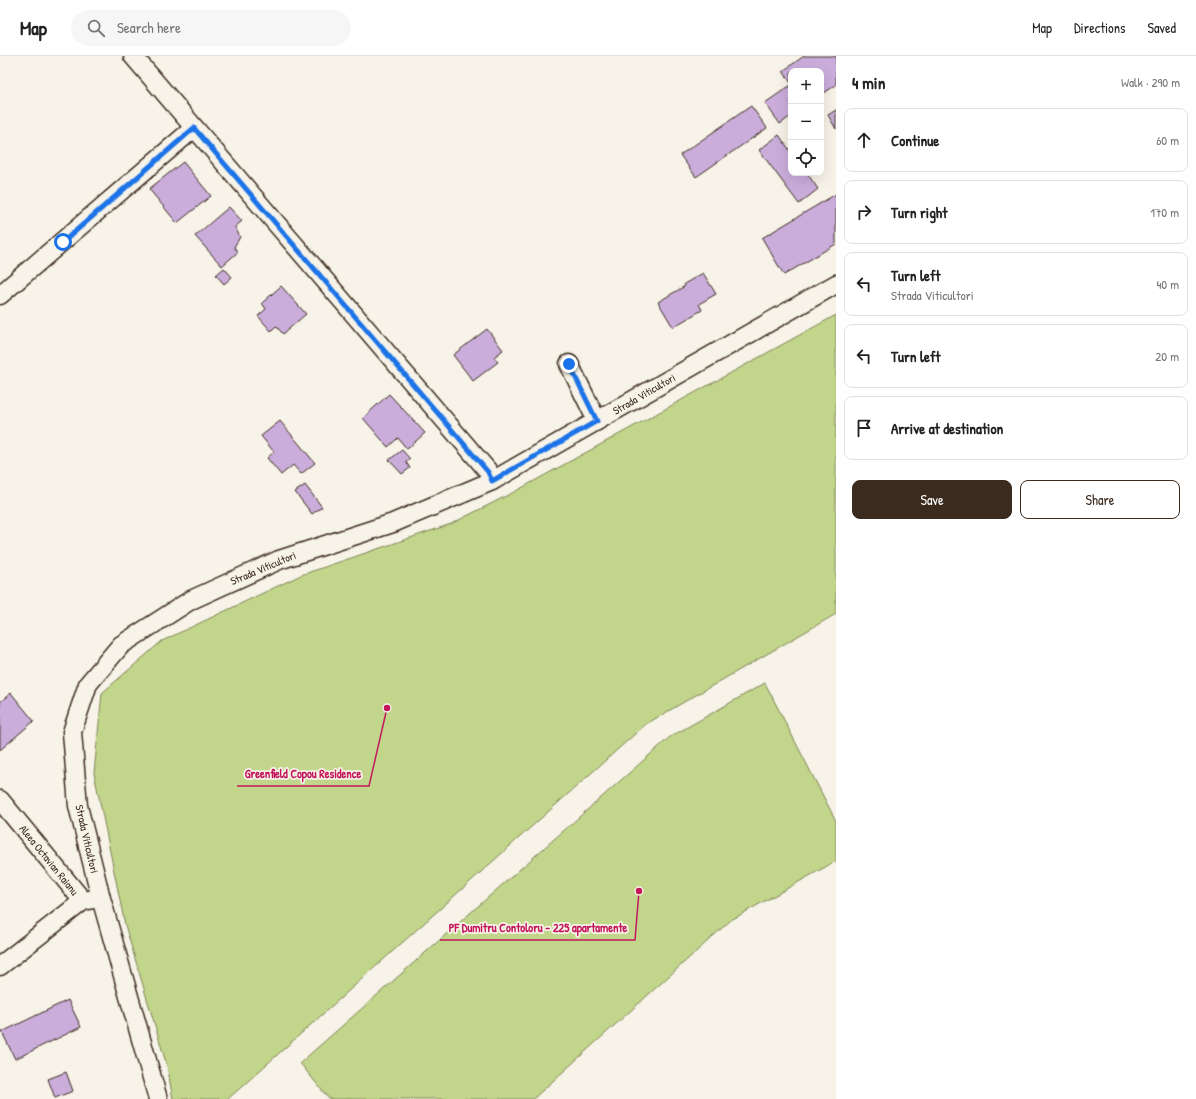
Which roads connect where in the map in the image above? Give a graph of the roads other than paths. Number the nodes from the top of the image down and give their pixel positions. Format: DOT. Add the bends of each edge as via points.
graph roads {
  1 [pos="133,56"];
  2 [pos="194,128"];
  3 [pos="836,284"];
  4 [pos="0,295"];
  5 [pos="569,364"];
  6 [pos="597,421"];
  7 [pos="492,481"];
  8 [pos="0,800"];
  9 [pos="101,898"];
  10 [pos="83,901"];
  11 [pos="0,966"];
  12 [pos="158,1099"];
  1 -- 2 [label="street"];
  2 -- 4 [label="street"];
  2 -- 7 [label="street" via="488,472"];
  3 -- 6 [label="street, Strada Viticultori"];
  5 -- 6 [label="street"];
  6 -- 7 [label="street, Strada Viticultori"];
  7 -- 9 [label="street, Strada Viticultori" via="393,523 280,560 191,600 121,645 88,684 72,732 78,806"];
  8 -- 10 [label="street, Aleea Octavian Raianu"];
  9 -- 10 [label="street"];
  9 -- 12 [label="street, Strada Viticultori"];
  10 -- 11 [label="street"];
}
